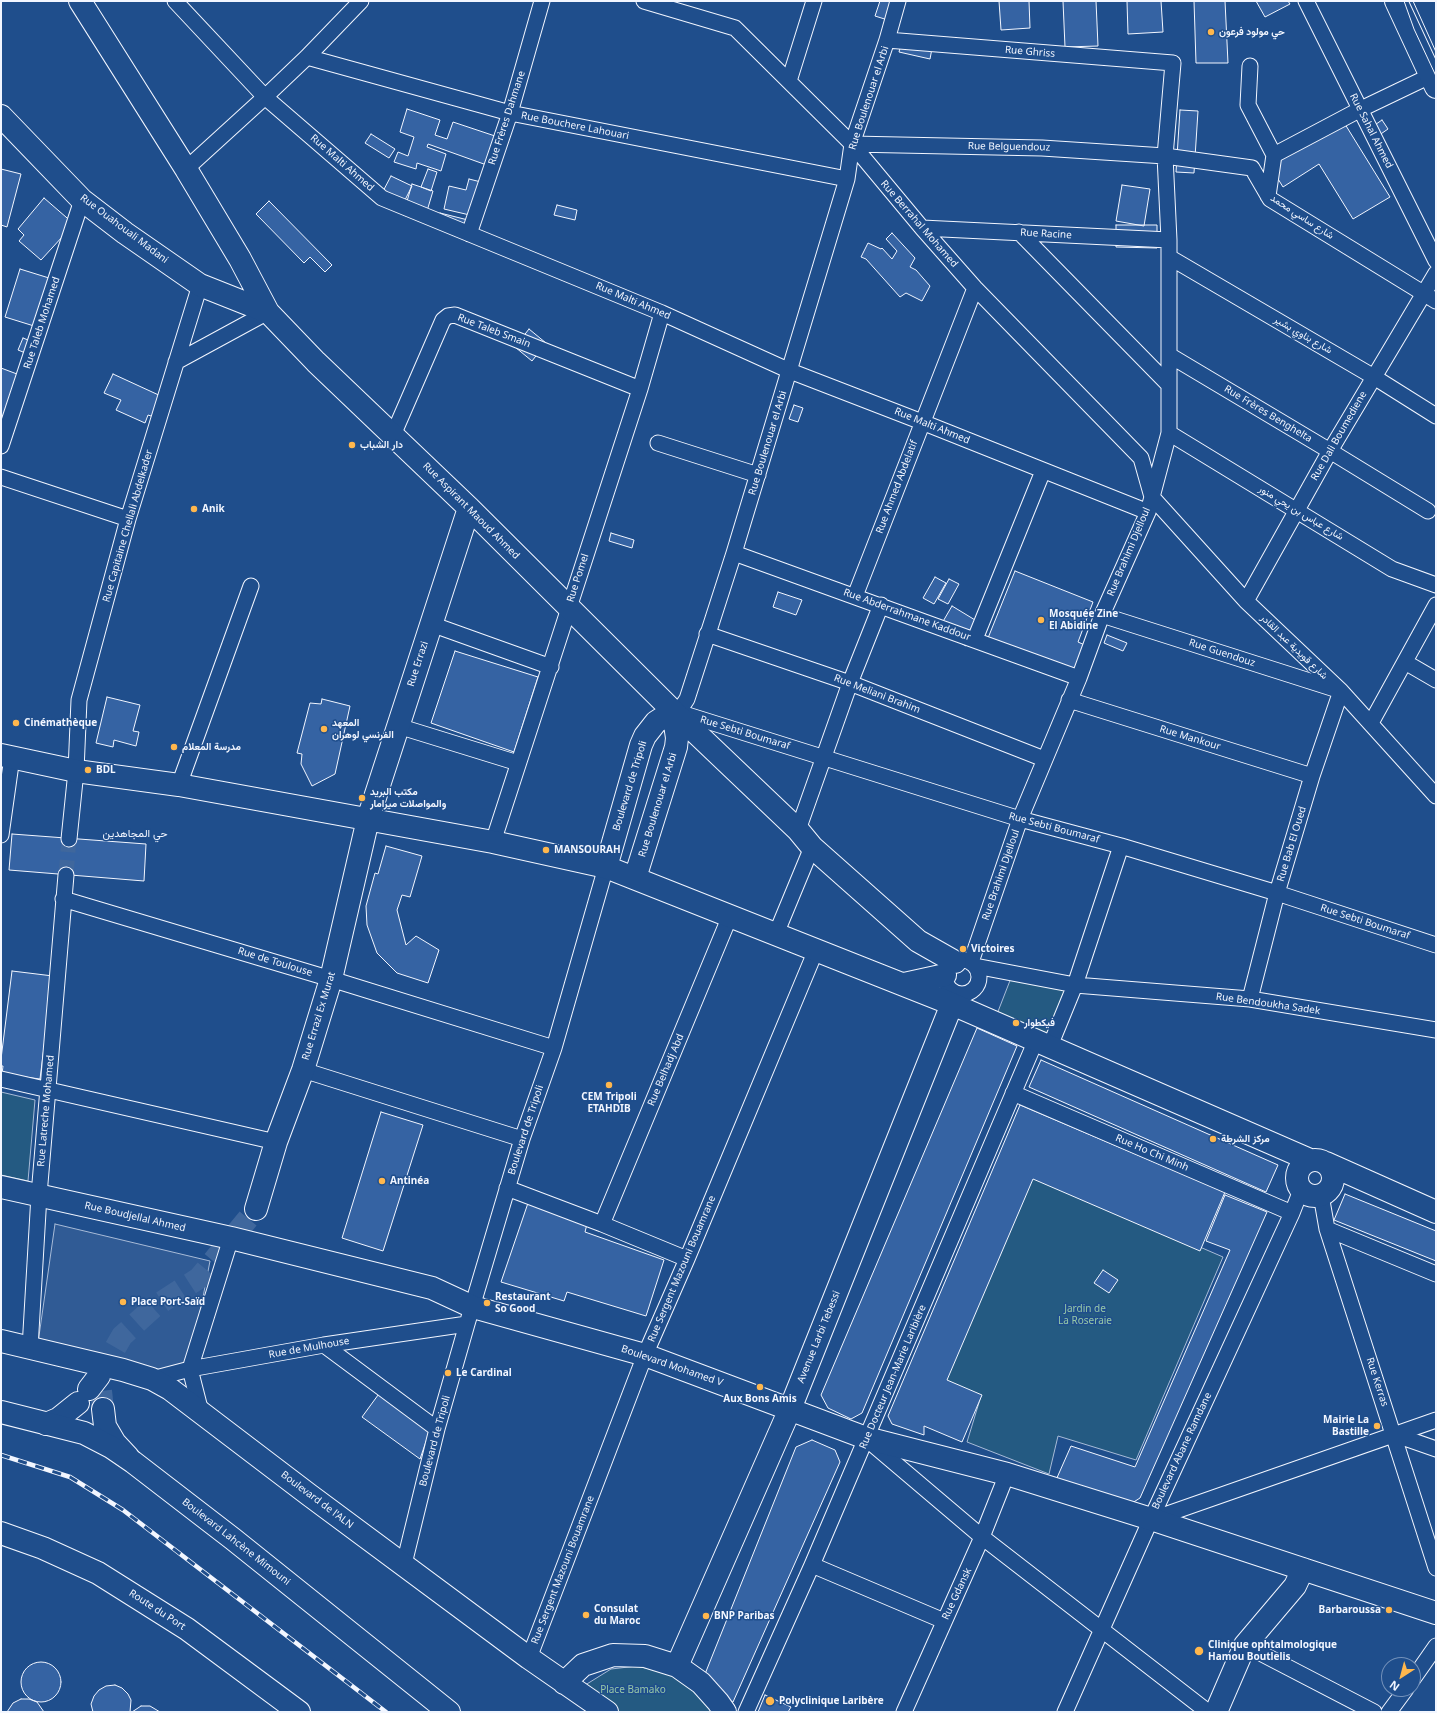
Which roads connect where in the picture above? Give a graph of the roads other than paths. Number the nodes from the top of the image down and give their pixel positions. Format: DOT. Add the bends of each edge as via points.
graph roads {
  1 [pos="80,1"];
  2 [pos="175,1"];
  3 [pos="361,1"];
  4 [pos="542,1"];
  5 [pos="644,1"];
  6 [pos="814,1"];
  7 [pos="898,1"];
  8 [pos="1306,1"];
  9 [pos="1396,1"];
  10 [pos="688,7"];
  11 [pos="887,40"];
  12 [pos="307,57"];
  13 [pos="1173,63"];
  14 [pos="1250,66"];
  15 [pos="1435,78"];
  16 [pos="789,81"];
  17 [pos="265,97"];
  18 [pos="1360,110"];
  19 [pos="510,113"];
  20 [pos="1,116"];
  21 [pos="852,144"];
  22 [pos="1166,156"];
  23 [pos="1274,156"];
  24 [pos="186,169"];
  25 [pos="847,179"];
  26 [pos="1268,196"];
  27 [pos="82,200"];
  28 [pos="922,228"];
  29 [pos="1019,232"];
  30 [pos="469,234"];
  31 [pos="1169,240"];
  32 [pos="1169,257"];
  33 [pos="1436,261"];
  34 [pos="1436,273"];
  35 [pos="200,285"];
  36 [pos="975,288"];
  37 [pos="1430,297"];
  38 [pos="268,312"];
  39 [pos="662,313"];
  40 [pos="1169,355"];
  41 [pos="176,362"];
  42 [pos="790,371"];
  43 [pos="1374,377"];
  44 [pos="1168,385"];
  45 [pos="640,389"];
  46 [pos="1436,416"];
  47 [pos="922,422"];
  48 [pos="1169,433"];
  49 [pos="393,435"];
  50 [pos="658,443"];
  51 [pos="1,446"];
  52 [pos="1330,451"];
  53 [pos="1043,471"];
  54 [pos="758,474"];
  55 [pos="1,477"];
  56 [pos="1152,497"];
  57 [pos="469,508"];
  58 [pos="1297,510"];
  59 [pos="1428,511"];
  60 [pos="1148,512"];
  61 [pos="128,519"];
  62 [pos="734,553"];
  63 [pos="1436,585"];
  64 [pos="251,586"];
  65 [pos="855,596"];
  66 [pos="1246,601"];
  67 [pos="881,605"];
  68 [pos="1436,605"];
  69 [pos="568,608"];
  70 [pos="1102,615"];
  71 [pos="431,624"];
  72 [pos="707,634"];
  73 [pos="975,640"];
  74 [pos="1405,662"];
  75 [pos="551,667"];
  76 [pos="1079,678"];
  77 [pos="1436,680"];
  78 [pos="850,683"];
  79 [pos="1341,691"];
  80 [pos="1069,700"];
  81 [pos="673,711"];
  82 [pos="1371,723"];
  83 [pos="398,726"];
  84 [pos="6,756"];
  85 [pos="825,757"];
  86 [pos="1044,759"];
  87 [pos="518,763"];
  88 [pos="76,771"];
  89 [pos="1312,776"];
  90 [pos="179,785"];
  91 [pos="1436,796"];
  92 [pos="368,819"];
  93 [pos="1020,819"];
  94 [pos="798,830"];
  95 [pos="1,835"];
  96 [pos="69,839"];
  97 [pos="493,842"];
  98 [pos="1121,846"];
  99 [pos="812,847"];
  100 [pos="606,867"];
  101 [pos="66,875"];
  102 [pos="635,878"];
  103 [pos="1277,893"];
  104 [pos="63,899"];
  105 [pos="730,916"];
  106 [pos="776,934"];
  107 [pos="1436,945"];
  108 [pos="816,950"];
  109 [pos="962,966"];
  110 [pos="331,978"];
  111 [pos="904,984"];
  112 [pos="1075,985"];
  113 [pos="960,999"];
  114 [pos="1250,999"];
  115 [pos="1436,1030"];
  116 [pos="1043,1043"];
  117 [pos="554,1048"];
  118 [pos="303,1070"];
  119 [pos="1,1079"];
  120 [pos="47,1090"];
  121 [pos="1013,1093"];
  122 [pos="522,1139"];
  123 [pos="276,1142"];
  124 [pos="1318,1162"];
  125 [pos="1,1187"];
  126 [pos="507,1188"];
  127 [pos="1311,1193"];
  128 [pos="39,1196"];
  129 [pos="256,1209"];
  130 [pos="1435,1209"];
  131 [pos="1292,1213"];
  132 [pos="602,1224"];
  133 [pos="1327,1229"];
  134 [pos="231,1238"];
  135 [pos="687,1259"];
  136 [pos="1436,1274"];
  137 [pos="470,1316"];
  138 [pos="1,1341"];
  139 [pos="324,1345"];
  140 [pos="30,1348"];
  141 [pos="645,1355"];
  142 [pos="190,1370"];
  143 [pos="152,1380"];
  144 [pos="790,1409"];
  145 [pos="1,1412"];
  146 [pos="201,1412"];
  147 [pos="1436,1420"];
  148 [pos="46,1424"];
  149 [pos="437,1429"];
  150 [pos="1393,1434"];
  151 [pos="866,1438"];
  152 [pos="1436,1448"];
  153 [pos="133,1462"];
  154 [pos="1007,1474"];
  155 [pos="1152,1519"];
  156 [pos="1,1533"];
  157 [pos="982,1537"];
  158 [pos="404,1564"];
  159 [pos="812,1565"];
  160 [pos="1436,1568"];
  161 [pos="1303,1569"];
  162 [pos="1436,1613"];
  163 [pos="944,1621"];
  164 [pos="1102,1629"];
  165 [pos="1245,1646"];
  166 [pos="1436,1647"];
  167 [pos="529,1658"];
  168 [pos="677,1666"];
  169 [pos="1421,1667"];
  170 [pos="564,1683"];
  171 [pos="1400,1697"];
  172 [pos="300,1712"];
  173 [pos="449,1712"];
  174 [pos="607,1712"];
  175 [pos="725,1712"];
  176 [pos="746,1712"];
  177 [pos="904,1712"];
  178 [pos="1065,1712"];
  179 [pos="1208,1712"];
  180 [pos="1216,1712"];
  181 [pos="1374,1712"];
  182 [pos="1389,1712"];
  1 -- 24 [label="street"];
  2 -- 17 [label="street, Rue Malti Ahmed"];
  3 -- 12 [label="street"];
  4 -- 19 [label="street, Rue Frères Dahmane"];
  5 -- 10 [label="street, Rue Berrahal Mohamed"];
  6 -- 16 [label="street"];
  7 -- 11 [label="street, Rue Boulenouar el Arbi"];
  8 -- 18 [label="street, Rue Sahal Ahmed"];
  9 -- 15 [label="street"];
  10 -- 16 [label="street, Rue Berrahal Mohamed" via="735,28"];
  11 -- 13 [label="street, Rue Ghriss"];
  11 -- 21 [label="street, Rue Boulenouar el Arbi"];
  12 -- 17 [label="street"];
  12 -- 19 [label="street, Rue Bouchere Lahouari"];
  13 -- 22 [label="street, Rue Brahimi Djelloul"];
  14 -- 23 [label="street" via="1248,105"];
  15 -- 18 [label="street"];
  16 -- 21 [label="street, Rue Berrahal Mohamed"];
  17 -- 24 [label="street"];
  17 -- 30 [label="street, Rue Malti Ahmed" via="382,198"];
  18 -- 23 [label="street"];
  18 -- 33 [label="street, Rue Sahal Ahmed"];
  19 -- 25 [label="street, Rue Bouchere Lahouari"];
  19 -- 30 [label="street, Rue Frères Dahmane"];
  20 -- 27 [label="street, Rue Ouahouali Madani"];
  21 -- 22 [label="street, Rue Belguendouz" via="1042,148"];
  21 -- 25 [label="street, Rue Boulenouar el Arbi"];
  21 -- 28 [label="street, Rue Berrahal Mohamed"];
  22 -- 26 [label="street, شارع ساسي محمد" via="1252,168"];
  22 -- 31 [label="street, Rue Brahimi Djelloul"];
  23 -- 26 [label="street"];
  24 -- 38 [label="street" via="240,259"];
  25 -- 42 [label="street, Rue Boulenouar el Arbi"];
  26 -- 37 [label="street, شارع ساسي محمد"];
  27 -- 35 [label="street, Rue Ouahouali Madani"];
  27 -- 51 [label="street, Rue Taleb Mohamed"];
  28 -- 29 [label="street, Rue Racine"];
  28 -- 36 [label="street, Rue Berrahal Mohamed"];
  29 -- 31 [label="street, Rue Racine"];
  29 -- 44 [label="street"];
  30 -- 39 [label="street, Rue Malti Ahmed"];
  31 -- 32 [label="street, Rue Brahimi Djelloul"];
  32 -- 40 [label="street, Rue Brahimi Djelloul"];
  32 -- 43 [label="street, شارع بناوي بشير"];
  34 -- 37 [label="street, Rue Dali Boumediene"];
  35 -- 38 [label="street, Rue Ouahouali Madani"];
  35 -- 41 [label="street, Rue Capitaine Chellali Abdelkader"];
  36 -- 47 [label="street, Rue Ahmed Abdelatif"];
  36 -- 56 [label="street, Rue Berrahal Mohamed" via="1142,458"];
  37 -- 43 [label="street, Rue Dali Boumediene"];
  38 -- 41 [label="street"];
  38 -- 49 [label="street, Rue Aspirant Maoud Ahmed"];
  39 -- 42 [label="street, Rue Malti Ahmed"];
  39 -- 45 [label="street, Rue Pomel"];
  40 -- 44 [label="street, Rue Brahimi Djelloul"];
  40 -- 52 [label="street, Rue Frères Benghelta"];
  41 -- 61 [label="street, Rue Capitaine Chellali Abdelkader"];
  42 -- 47 [label="street, Rue Malti Ahmed"];
  42 -- 54 [label="street, Rue Boulenouar el Arbi"];
  43 -- 46 [label="street, شارع بناوي بشير"];
  43 -- 52 [label="street, Rue Dali Boumediene"];
  44 -- 48 [label="street, Rue Brahimi Djelloul"];
  45 -- 49 [label="street, Rue Taleb Smain" via="455,315 448,316 443,320"];
  45 -- 69 [label="street, Rue Pomel"];
  47 -- 53 [label="street, Rue Malti Ahmed"];
  47 -- 65 [label="street, Rue Ahmed Abdelatif"];
  48 -- 56 [label="street, Rue Brahimi Djelloul"];
  48 -- 58 [label="street, شارع عباس بن يحي منور"];
  49 -- 57 [label="street, Rue Aspirant Maoud Ahmed"];
  50 -- 54 [label="street"];
  52 -- 58 [label="street, Rue Dali Boumediene"];
  52 -- 59 [label="street, Rue Frères Benghelta"];
  53 -- 60 [label="street, Rue Malti Ahmed"];
  53 -- 73 [label="street"];
  54 -- 62 [label="street, Rue Boulenouar el Arbi"];
  55 -- 61 [label="street"];
  56 -- 60 [label="street, Rue Brahimi Djelloul"];
  56 -- 66 [label="street, شارع قويدية عبد القادر"];
  57 -- 69 [label="street, Rue Aspirant Maoud Ahmed"];
  57 -- 71 [label="street, Rue Errazi"];
  58 -- 63 [label="street, شارع عباس بن يحي منور" via="1392,569"];
  58 -- 66 [label="street, Rue Dali Boumediene"];
  60 -- 70 [label="street, Rue Brahimi Djelloul"];
  61 -- 88 [label="street, Rue Capitaine Chellali Abdelkader" via="79,700"];
  62 -- 65 [label="street, Rue Abderrahmane Kaddour"];
  62 -- 72 [label="street, Rue Boulenouar el Arbi"];
  64 -- 90 [label="street"];
  65 -- 67 [label="street, Rue Abderrahmane Kaddour"];
  66 -- 79 [label="street, شارع قويدية عبد القادر"];
  67 -- 73 [label="street, Rue Abderrahmane Kaddour"];
  67 -- 78 [label="street"];
  68 -- 74 [label="street"];
  69 -- 75 [label="street, Rue Pomel"];
  69 -- 81 [label="street, Rue Aspirant Maoud Ahmed"];
  70 -- 76 [label="street, Rue Brahimi Djelloul"];
  70 -- 79 [label="street, Rue Guendouz"];
  71 -- 75 [label="street"];
  71 -- 83 [label="street, Rue Errazi"];
  72 -- 78 [label="street, Rue Meliani Brahim"];
  72 -- 81 [label="street, Rue Boulenouar el Arbi" via="686,699 683,705"];
  73 -- 76 [label="street, Rue Abderrahmane Kaddour"];
  74 -- 77 [label="street"];
  74 -- 82 [label="street"];
  75 -- 87 [label="street, Rue Pomel"];
  76 -- 80 [label="street, Rue Brahimi Djelloul"];
  78 -- 85 [label="street"];
  78 -- 86 [label="street, Rue Meliani Brahim"];
  79 -- 82 [label="street, شارع قويدية عبد القادر"];
  79 -- 89 [label="street, Rue Bab El Oued"];
  80 -- 86 [label="street, Rue Brahimi Djelloul"];
  80 -- 89 [label="street, Rue Mankour"];
  81 -- 85 [label="street, Rue Sebti Boumaraf"];
  81 -- 94 [label="street, Rue Aspirant Maoud Ahmed"];
  81 -- 100 [label="street, Boulevard de Tripoli" via="656,722 641,745"];
  81 -- 102 [label="street, Rue Boulenouar el Arbi" via="676,747"];
  82 -- 91 [label="street, شارع قويدية عبد القادر"];
  83 -- 87 [label="street"];
  83 -- 92 [label="street, Rue Errazi"];
  84 -- 88 [label="street"];
  84 -- 95 [label="street"];
  85 -- 93 [label="street, Rue Sebti Boumaraf"];
  85 -- 94 [label="street"];
  86 -- 93 [label="street, Rue Brahimi Djelloul"];
  87 -- 97 [label="street, Rue Pomel"];
  88 -- 90 [label="street"];
  88 -- 96 [label="street"];
  89 -- 103 [label="street, Rue Bab El Oued"];
  90 -- 92 [label="street"];
  92 -- 97 [label="street"];
  92 -- 110 [label="street, Rue Errazi Ex Murat"];
  93 -- 98 [label="street, Rue Sebti Boumaraf"];
  93 -- 109 [label="street, Rue Brahimi Djelloul"];
  94 -- 99 [label="street, Rue Aspirant Maoud Ahmed"];
  97 -- 100 [label="street"];
  98 -- 103 [label="street, Rue Sebti Boumaraf"];
  98 -- 112 [label="street, Rue Docteur Jean-Marie Laribière"];
  99 -- 106 [label="street"];
  99 -- 109 [label="street, Rue Aspirant Maoud Ahmed" via="918,941"];
  100 -- 102 [label="street"];
  100 -- 117 [label="street, Boulevard de Tripoli"];
  101 -- 104 [label="street, Rue Latreche Mohamed"];
  102 -- 105 [label="street"];
  103 -- 107 [label="street, Rue Sebti Boumaraf"];
  103 -- 114 [label="street, Rue Bab El Oued"];
  104 -- 110 [label="street, Rue de Toulouse"];
  104 -- 120 [label="street, Rue Latreche Mohamed"];
  105 -- 106 [label="street"];
  105 -- 132 [label="street, Rue Belhadj Abd"];
  106 -- 108 [label="street"];
  108 -- 111 [label="street"];
  108 -- 135 [label="street, Rue Sergent Mazouni Bouamrane"];
  109 -- 111 [label="street"];
  109 -- 112 [label="street, Rue Bendoukha Sadek"];
  109 -- 113 [label="street" via="946,981 952,990 962,994"];
  109 -- 113 [label="street" via="980,976 973,991"];
  110 -- 117 [label="street, Rue de Toulouse"];
  110 -- 118 [label="street, Rue Errazi Ex Murat"];
  111 -- 113 [label="street"];
  112 -- 114 [label="street, Rue Bendoukha Sadek"];
  112 -- 116 [label="street, Rue Docteur Jean-Marie Laribière"];
  113 -- 116 [label="street" via="987,1018"];
  113 -- 144 [label="street, Avenue Larbi Tebessi"];
  114 -- 115 [label="street, Rue Bendoukha Sadek"];
  116 -- 121 [label="street, Rue Docteur Jean-Marie Laribière"];
  116 -- 124 [label="street"];
  117 -- 122 [label="street, Boulevard de Tripoli"];
  118 -- 122 [label="street"];
  118 -- 123 [label="street, Rue Errazi Ex Murat"];
  119 -- 120 [label="street"];
  120 -- 123 [label="street"];
  120 -- 128 [label="street, Rue Latreche Mohamed"];
  121 -- 131 [label="street, Rue Ho Chi Minh"];
  121 -- 151 [label="street, Rue Docteur Jean-Marie Laribière"];
  122 -- 126 [label="street, Boulevard de Tripoli"];
  123 -- 129 [label="street, Rue Errazi Ex Murat"];
  124 -- 127 [label="street" via="1330,1168 1333,1178 1329,1189"];
  124 -- 127 [label="street" via="1304,1162 1297,1172 1298,1185"];
  124 -- 130 [label="street"];
  125 -- 128 [label="street, Rue Boudjellal Ahmed"];
  126 -- 132 [label="street"];
  126 -- 137 [label="street, Boulevard de Tripoli"];
  127 -- 131 [label="street, Boulevard Abane Ramdane"];
  127 -- 133 [label="street, Rue Kerras"];
  128 -- 134 [label="street, Rue Boudjellal Ahmed"];
  128 -- 140 [label="street, Rue Latreche Mohamed"];
  131 -- 155 [label="street, Boulevard Abane Ramdane"];
  132 -- 135 [label="street"];
  133 -- 136 [label="street"];
  133 -- 150 [label="street, Rue Kerras"];
  134 -- 137 [label="street, Rue Boudjellal Ahmed" via="432,1288"];
  134 -- 142 [label="street"];
  135 -- 141 [label="street, Rue Sergent Mazouni Bouamrane"];
  137 -- 139 [label="street, Rue de Mulhouse"];
  137 -- 141 [label="street, Boulevard Mohamed V"];
  137 -- 149 [label="street, Boulevard de Tripoli"];
  138 -- 140 [label="street, Boulevard de l'ALN"];
  139 -- 142 [label="street, Rue de Mulhouse"];
  139 -- 149 [label="street"];
  140 -- 143 [label="street, Boulevard de l'ALN" via="123,1370"];
  141 -- 144 [label="street, Boulevard Mohamed V"];
  141 -- 167 [label="street, Rue Sergent Mazouni Bouamrane"];
  142 -- 143 [label="street, Rue de Mulhouse"];
  142 -- 146 [label="street"];
  143 -- 146 [label="street, Boulevard de l'ALN" via="170,1389"];
  144 -- 151 [label="street, Boulevard Mohamed V"];
  144 -- 168 [label="street, Avenue Larbi Tebessi"];
  145 -- 148 [label="street, Boulevard Lahcène Mimouni"];
  146 -- 158 [label="street, Boulevard de l'ALN"];
  147 -- 150 [label="street"];
  148 -- 153 [label="street, Boulevard Lahcène Mimouni" via="84,1433 111,1446"];
  148 -- 153 [label="street" via="93,1398 105,1426"];
  149 -- 158 [label="street, Boulevard de Tripoli"];
  150 -- 152 [label="street"];
  150 -- 155 [label="street"];
  150 -- 160 [label="street, Rue Kerras"];
  151 -- 154 [label="street, Boulevard Mohamed V"];
  151 -- 157 [label="street"];
  151 -- 159 [label="street, Rue Docteur Jean-Marie Laribière"];
  153 -- 173 [label="street, Boulevard Lahcène Mimouni"];
  154 -- 155 [label="street, Boulevard Mohamed V"];
  154 -- 157 [label="street, Rue Gdansk"];
  155 -- 161 [label="street, Boulevard Mohamed V"];
  155 -- 164 [label="street, Boulevard Abane Ramdane"];
  156 -- 172 [label="street, Route du Port" via="43,1548 98,1573 187,1629"];
  157 -- 163 [label="street, Rue Gdansk"];
  157 -- 164 [label="street"];
  158 -- 167 [label="street, Boulevard de l'ALN"];
  159 -- 163 [label="street"];
  159 -- 176 [label="street, Rue Docteur Jean-Marie Laribière"];
  161 -- 162 [label="street, Boulevard Mohamed V"];
  161 -- 165 [label="street" via="1295,1586"];
  163 -- 177 [label="street, Rue Gdansk"];
  164 -- 178 [label="street, Boulevard Abane Ramdane"];
  164 -- 179 [label="street"];
  165 -- 180 [label="street"];
  165 -- 181 [label="street"];
  166 -- 169 [label="street"];
  167 -- 170 [label="street, Boulevard de l'ALN"];
  168 -- 170 [label="street" via="645,1656 613,1655 583,1665"];
  168 -- 175 [label="street" via="701,1683"];
  170 -- 174 [label="street, Boulevard de l'ALN"];
  171 -- 182 [label="street"];
}
